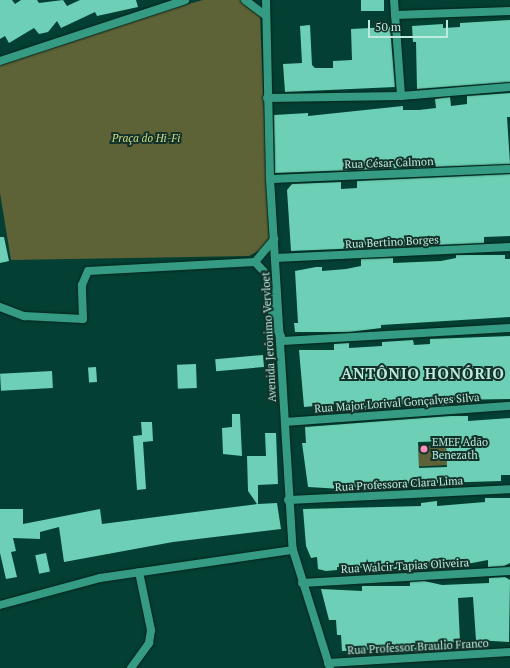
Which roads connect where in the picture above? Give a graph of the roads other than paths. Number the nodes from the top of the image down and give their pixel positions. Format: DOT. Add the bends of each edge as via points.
graph roads {
  1 [pos="155,0"];
  2 [pos="185,0"];
  3 [pos="245,0"];
  4 [pos="266,0"];
  5 [pos="394,0"];
  6 [pos="157,9"];
  7 [pos="510,10"];
  8 [pos="395,15"];
  9 [pos="266,16"];
  10 [pos="0,61"];
  11 [pos="510,87"];
  12 [pos="401,96"];
  13 [pos="267,98"];
  14 [pos="510,169"];
  15 [pos="270,179"];
  16 [pos="274,240"];
  17 [pos="510,247"];
  18 [pos="276,258"];
  19 [pos="255,262"];
  20 [pos="0,307"];
  21 [pos="510,328"];
  22 [pos="282,339"];
  23 [pos="510,406"];
  24 [pos="285,422"];
  25 [pos="510,489"];
  26 [pos="288,500"];
  27 [pos="293,550"];
  28 [pos="510,571"];
  29 [pos="139,572"];
  30 [pos="302,583"];
  31 [pos="0,605"];
  32 [pos="510,652"];
  33 [pos="329,666"];
  34 [pos="131,668"];
  1 -- 6 [label="street"];
  2 -- 6 [label="street"];
  3 -- 9 [label="street"];
  4 -- 9 [label="street, Avenida Jerônimo Vervloet"];
  5 -- 8 [label="street"];
  6 -- 10 [label="street"];
  7 -- 8 [label="street"];
  8 -- 12 [label="street"];
  9 -- 13 [label="street, Avenida Jerônimo Vervloet"];
  11 -- 12 [label="street"];
  12 -- 13 [label="street"];
  13 -- 15 [label="street, Avenida Jerônimo Vervloet"];
  14 -- 15 [label="street, Rua César Calmon"];
  15 -- 16 [label="street, Avenida Jerônimo Vervloet"];
  16 -- 18 [label="street, Avenida Jerônimo Vervloet"];
  16 -- 19 [label="street"];
  17 -- 18 [label="street, Rua Bertino Borges"];
  18 -- 22 [label="street, Avenida Jerônimo Vervloet"];
  19 -- 20 [label="street" via="88,271 82,285 83,318 24,316"];
  19 -- 22 [label="street" via="266,274 274,325"];
  21 -- 22 [label="street"];
  22 -- 24 [label="street, Avenida Jerônimo Vervloet"];
  23 -- 24 [label="street, Rua Major Lorival Gonçalves Silva"];
  24 -- 26 [label="street, Avenida Jerônimo Vervloet"];
  25 -- 26 [label="street, Rua Professora Clara Lima"];
  26 -- 27 [label="street, Avenida Jerônimo Vervloet"];
  27 -- 29 [label="street"];
  27 -- 30 [label="street, Avenida Jerônimo Vervloet"];
  28 -- 30 [label="street, Rua Walcir Tapias Oliveira"];
  29 -- 31 [label="street"];
  29 -- 34 [label="street" via="151,630 149,643"];
  30 -- 33 [label="street, Avenida Jerônimo Vervloet"];
  32 -- 33 [label="street, Rua Professor Braulio Franco"];
}
